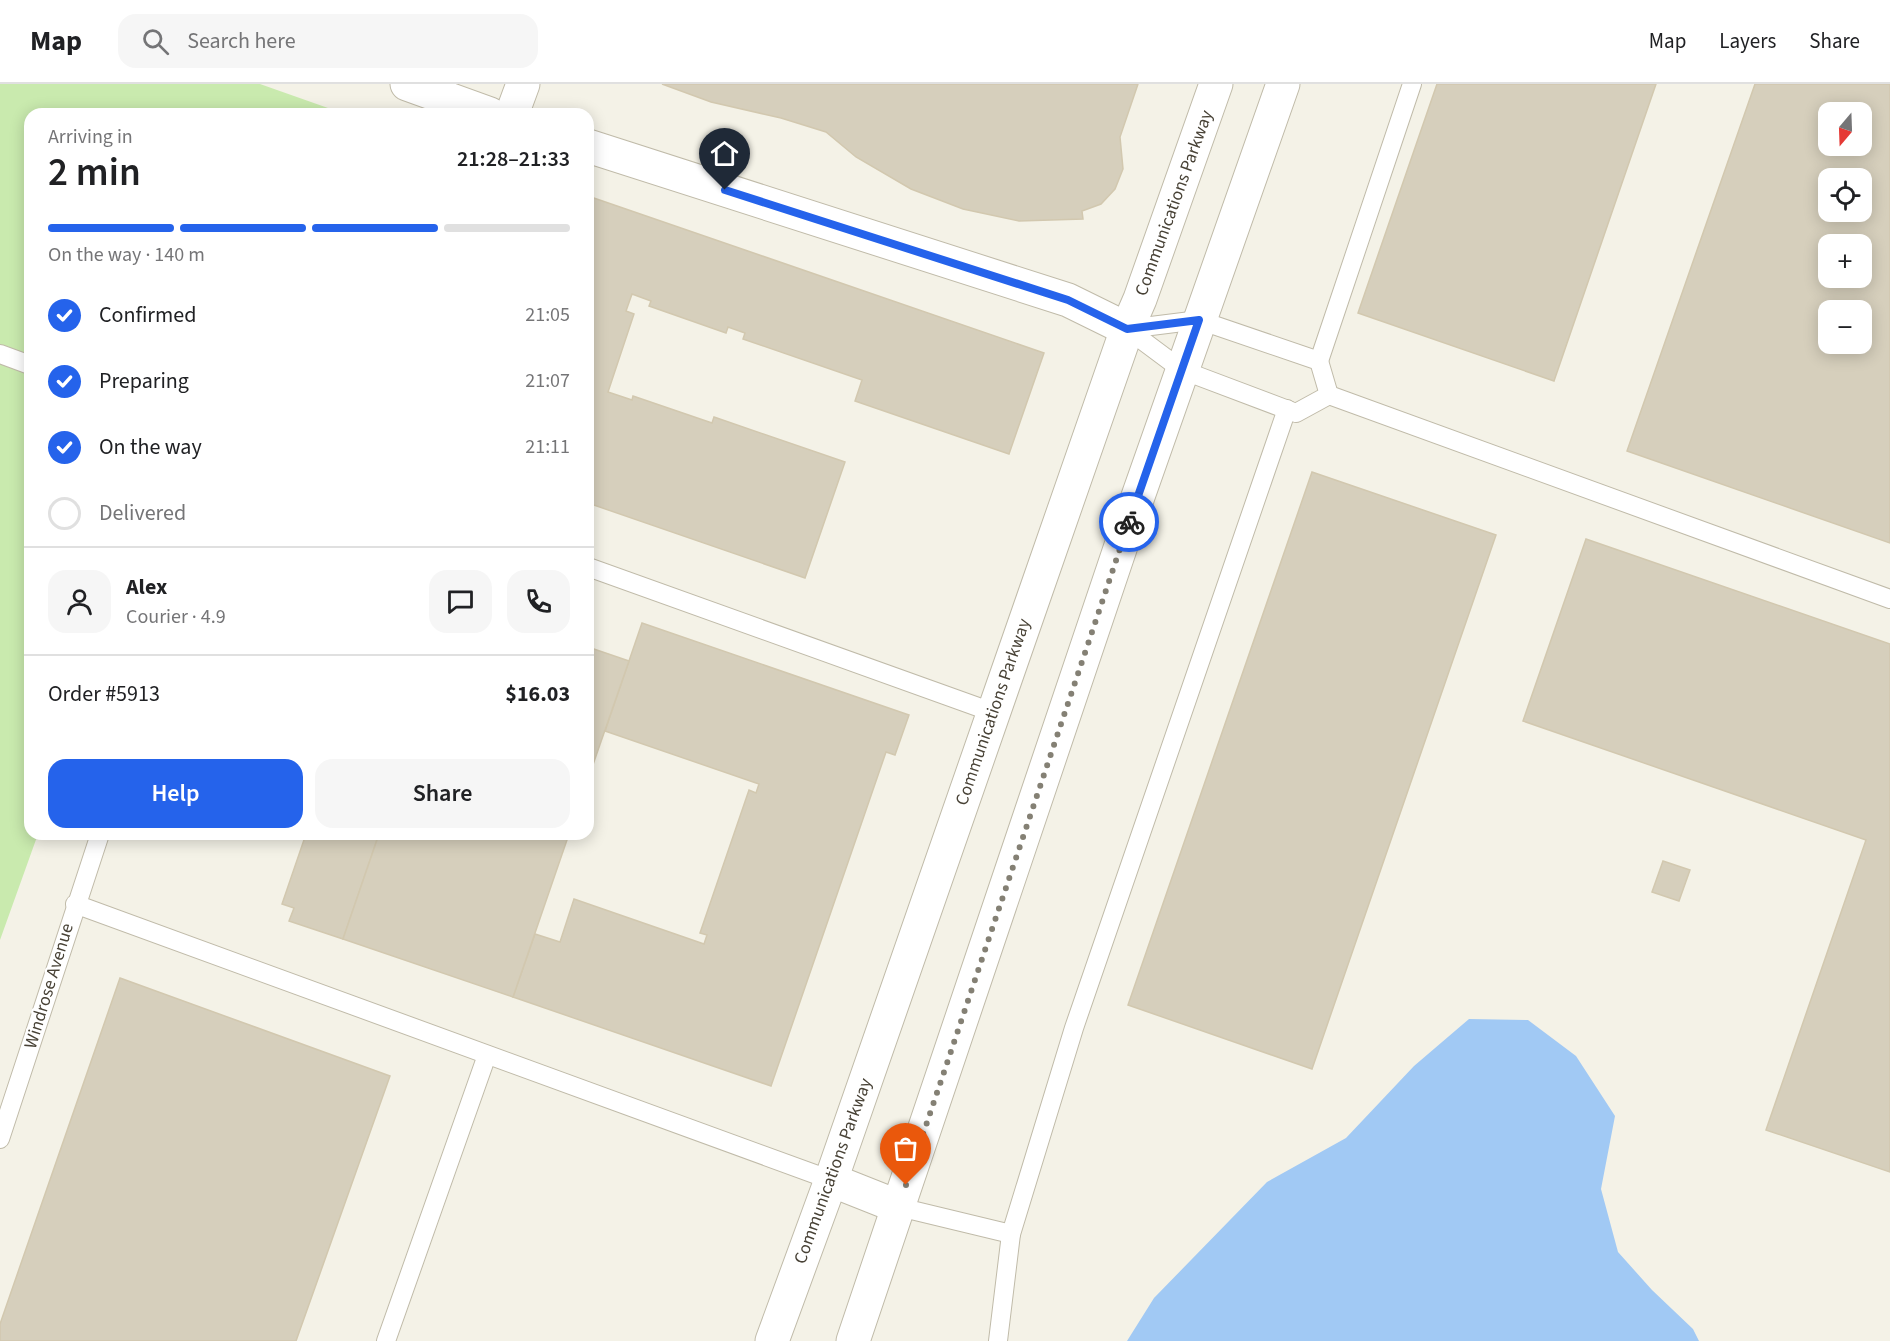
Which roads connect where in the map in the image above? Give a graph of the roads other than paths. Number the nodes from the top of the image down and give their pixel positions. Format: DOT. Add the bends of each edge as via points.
graph roads {
  1 [pos="406,84"];
  2 [pos="523,84"];
  3 [pos="1216,84"];
  4 [pos="1282,84"];
  5 [pos="1412,84"];
  6 [pos="473,108"];
  7 [pos="514,108"];
  8 [pos="594,148"];
  9 [pos="1199,320"];
  10 [pos="1127,329"];
  11 [pos="0,354"];
  12 [pos="1319,362"];
  13 [pos="24,363"];
  14 [pos="1182,370"];
  15 [pos="1329,395"];
  16 [pos="1287,409"];
  17 [pos="594,569"];
  18 [pos="1890,599"];
  19 [pos="992,712"];
  20 [pos="98,840"];
  21 [pos="75,904"];
  22 [pos="487,1055"];
  23 [pos="0,1139"];
  24 [pos="831,1180"];
  25 [pos="899,1207"];
  26 [pos="1011,1234"];
  27 [pos="386,1341"];
  28 [pos="772,1341"];
  29 [pos="853,1341"];
  30 [pos="998,1341"];
  1 -- 6 [label="street"];
  2 -- 7 [label="street"];
  3 -- 10 [label="street, Communications Parkway"];
  4 -- 9 [label="street"];
  5 -- 12 [label="lane"];
  8 -- 10 [label="street" via="1068,300"];
  9 -- 10 [label="lane"];
  9 -- 12 [label="lane"];
  9 -- 14 [label="street"];
  10 -- 14 [label="lane"];
  10 -- 19 [label="street, Communications Parkway"];
  11 -- 13 [label="lane"];
  12 -- 15 [label="lane"];
  14 -- 16 [label="lane"];
  14 -- 25 [label="street"];
  15 -- 16 [label="lane" via="1296,412"];
  15 -- 18 [label="lane"];
  16 -- 26 [label="lane" via="1074,1028"];
  17 -- 19 [label="lane"];
  19 -- 24 [label="street, Communications Parkway"];
  20 -- 21 [label="lane, Windrose Avenue"];
  21 -- 22 [label="lane"];
  21 -- 23 [label="lane, Windrose Avenue"];
  22 -- 24 [label="lane"];
  22 -- 27 [label="lane"];
  24 -- 25 [label="street"];
  24 -- 28 [label="street, Communications Parkway"];
  25 -- 26 [label="lane"];
  25 -- 29 [label="street"];
  26 -- 30 [label="lane"];
}
